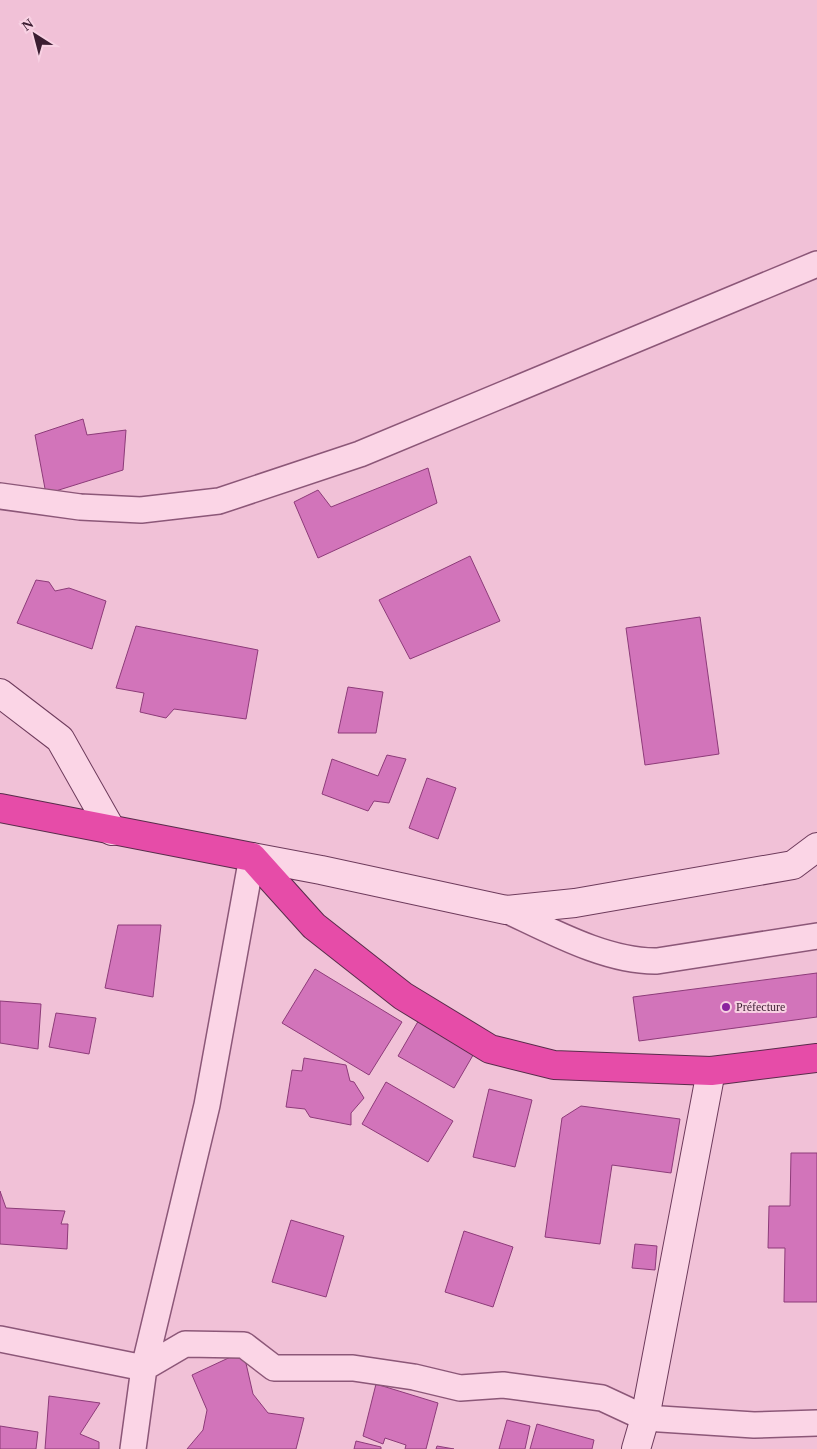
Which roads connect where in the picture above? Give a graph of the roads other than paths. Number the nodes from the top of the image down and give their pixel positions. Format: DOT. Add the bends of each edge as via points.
graph roads {
  1 [pos="817,264"];
  2 [pos="0,496"];
  3 [pos="0,693"];
  4 [pos="0,808"];
  5 [pos="112,831"];
  6 [pos="817,847"];
  7 [pos="252,857"];
  8 [pos="506,910"];
  9 [pos="817,936"];
  10 [pos="817,1058"];
  11 [pos="711,1071"];
  12 [pos="0,1340"];
  13 [pos="144,1368"];
  14 [pos="645,1418"];
  15 [pos="817,1423"];
  16 [pos="133,1449"];
  17 [pos="636,1449"];
  1 -- 2 [label="street" via="360,454 219,501 141,510 80,507"];
  3 -- 5 [label="street" via="60,739"];
  4 -- 5 [label="highway"];
  5 -- 7 [label="highway"];
  6 -- 8 [label="street" via="793,865 575,903"];
  7 -- 8 [label="street"];
  7 -- 11 [label="highway" via="314,926 403,996 490,1049 554,1065"];
  7 -- 13 [label="street" via="207,1105"];
  8 -- 9 [label="street" via="576,942 639,961 657,961"];
  10 -- 11 [label="highway"];
  11 -- 14 [label="street"];
  12 -- 13 [label="street"];
  13 -- 14 [label="street" via="185,1344 244,1344 274,1368 353,1368 460,1388 503,1385 602,1398"];
  13 -- 16 [label="street"];
  14 -- 15 [label="street" via="754,1425"];
  14 -- 17 [label="street"];
}
